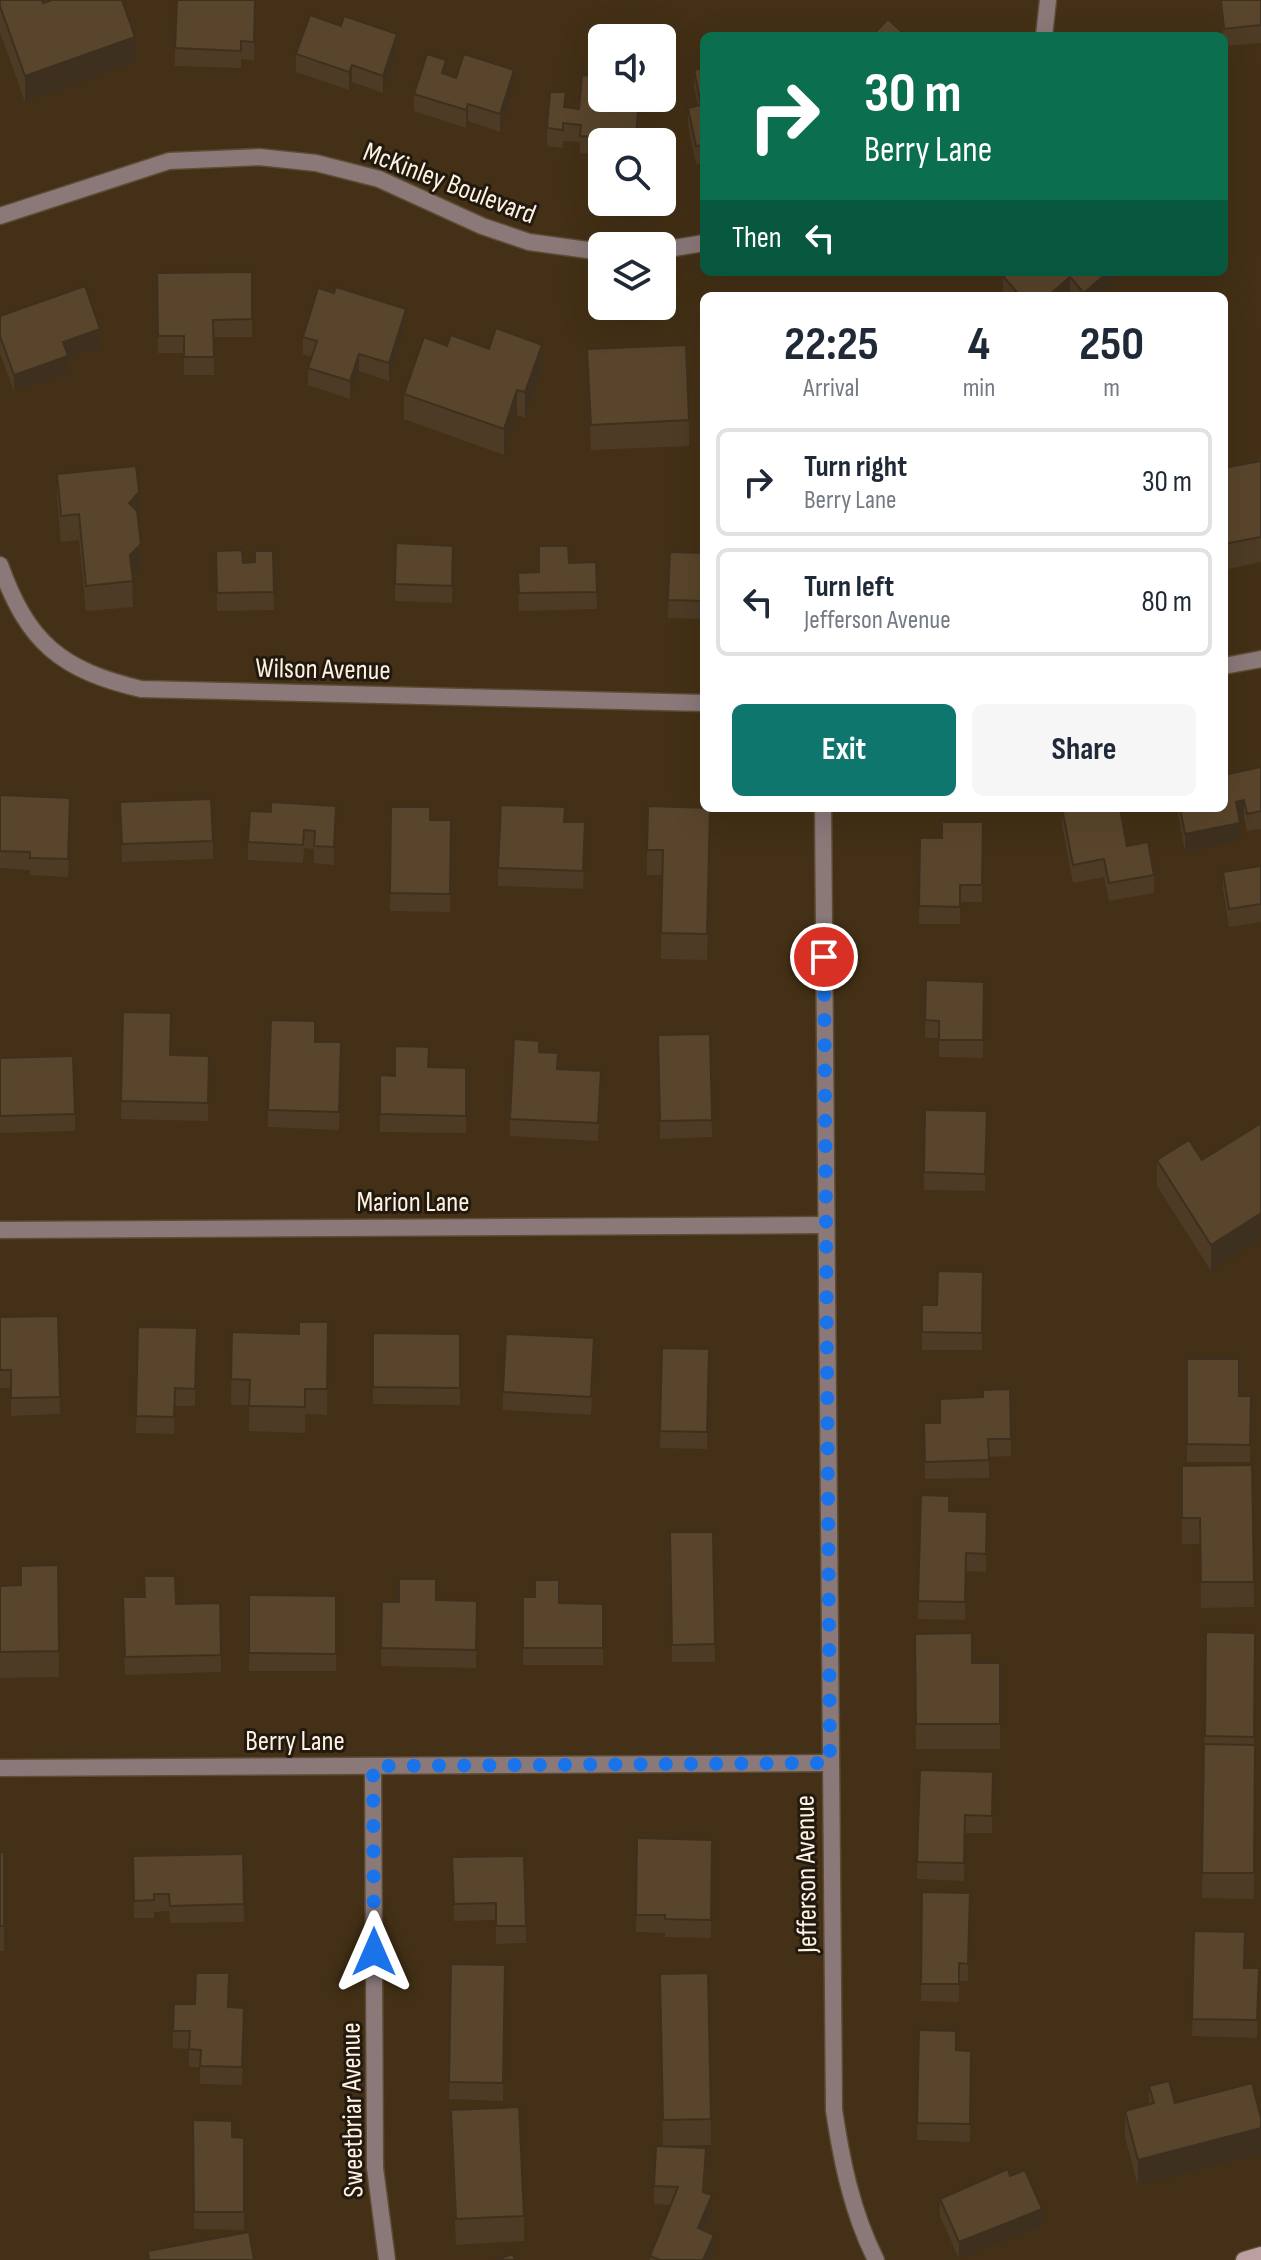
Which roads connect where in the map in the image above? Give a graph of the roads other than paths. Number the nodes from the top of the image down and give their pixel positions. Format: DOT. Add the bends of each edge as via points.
graph roads {
  1 [pos="1048,0"];
  2 [pos="1044,32"];
  3 [pos="0,216"];
  4 [pos="700,244"];
  5 [pos="676,248"];
  6 [pos="588,250"];
  7 [pos="0,565"];
  8 [pos="1261,659"];
  9 [pos="1228,665"];
  10 [pos="700,703"];
  11 [pos="823,812"];
  12 [pos="826,1225"];
  13 [pos="0,1230"];
  14 [pos="830,1763"];
  15 [pos="373,1766"];
  16 [pos="0,1768"];
  17 [pos="1261,2255"];
  18 [pos="387,2260"];
  19 [pos="876,2260"];
  20 [pos="1244,2260"];
  1 -- 2 [label="street"];
  3 -- 6 [label="street, McKinley Boulevard" via="169,161 259,157 316,163 379,179 529,242"];
  4 -- 5 [label="street"];
  7 -- 10 [label="street, Wilson Avenue" via="14,603 64,661 102,680 141,689"];
  8 -- 9 [label="street"];
  11 -- 12 [label="street, Jefferson Avenue"];
  12 -- 13 [label="street, Marion Lane"];
  12 -- 14 [label="street, Jefferson Avenue"];
  14 -- 15 [label="street, Berry Lane"];
  14 -- 19 [label="street, Jefferson Avenue" via="834,2110 843,2169"];
  15 -- 16 [label="street, Berry Lane"];
  15 -- 18 [label="street, Sweetbriar Avenue" via="375,2168"];
  17 -- 20 [label="street"];
}
